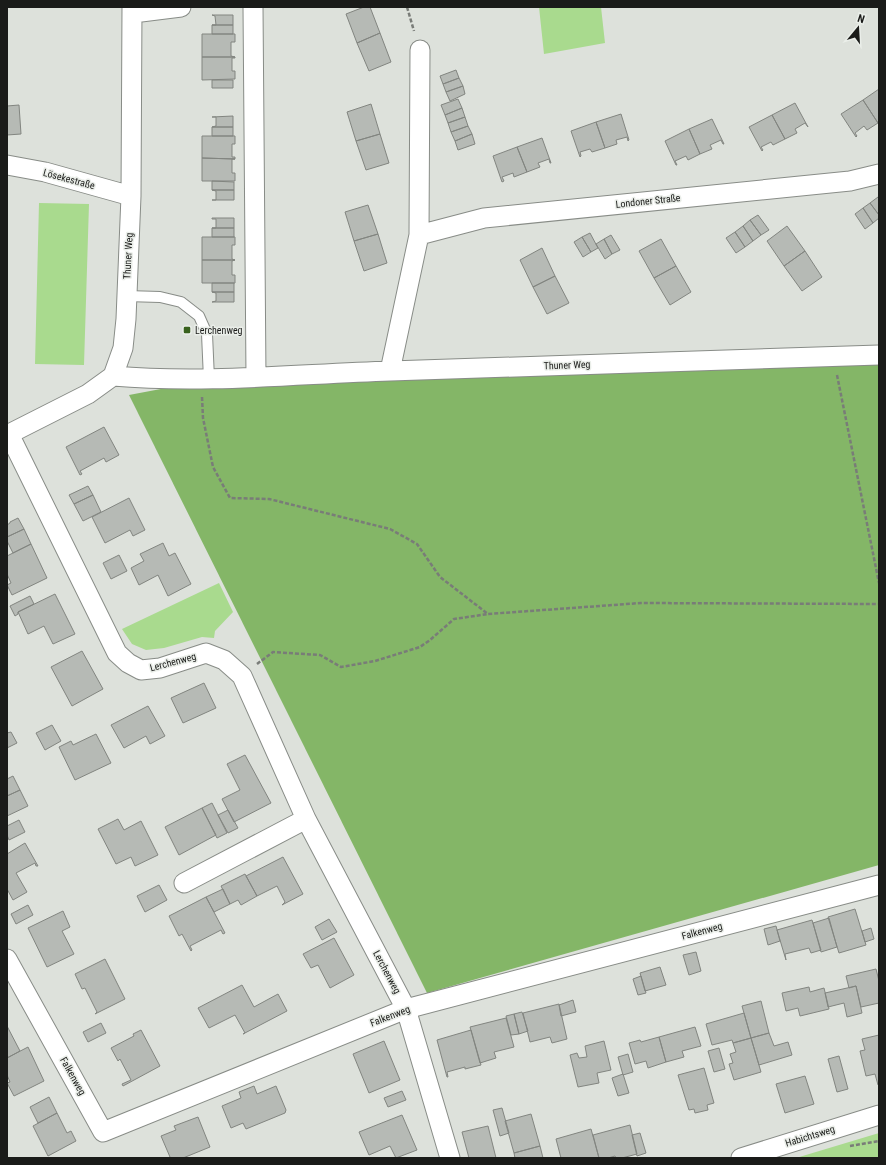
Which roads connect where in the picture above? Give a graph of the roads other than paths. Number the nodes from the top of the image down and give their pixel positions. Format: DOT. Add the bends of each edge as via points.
graph roads {
  1 [pos="253,7"];
  2 [pos="173,8"];
  3 [pos="132,10"];
  4 [pos="420,50"];
  5 [pos="7,165"];
  6 [pos="879,174"];
  7 [pos="131,196"];
  8 [pos="419,235"];
  9 [pos="126,296"];
  10 [pos="879,355"];
  11 [pos="390,371"];
  12 [pos="113,376"];
  13 [pos="256,377"];
  14 [pos="205,379"];
  15 [pos="8,434"];
  16 [pos="306,819"];
  17 [pos="184,883"];
  18 [pos="879,885"];
  19 [pos="7,959"];
  20 [pos="406,1008"];
  21 [pos="879,1115"];
  22 [pos="450,1158"];
  23 [pos="741,1158"];
  1 -- 13 [label="street"];
  2 -- 3 [label="street, Thuner Weg"];
  3 -- 7 [label="street, Thuner Weg"];
  4 -- 8 [label="street"];
  5 -- 7 [label="street, Lösekestraße" via="45,172"];
  6 -- 8 [label="street, Londoner Straße" via="850,181 484,218"];
  7 -- 9 [label="street, Thuner Weg"];
  8 -- 11 [label="street"];
  9 -- 12 [label="street, Thuner Weg" via="123,348"];
  9 -- 14 [label="lane" via="160,297 181,302 199,316 207,334"];
  10 -- 11 [label="street, Thuner Weg"];
  11 -- 13 [label="street, Thuner Weg"];
  12 -- 14 [label="street, Thuner Weg"];
  12 -- 15 [label="street" via="88,394"];
  13 -- 14 [label="street, Thuner Weg"];
  15 -- 16 [label="street, Lerchenweg" via="117,653 141,670 160,668 206,653 224,660 242,676"];
  16 -- 17 [label="street"];
  16 -- 20 [label="street, Lerchenweg"];
  18 -- 20 [label="street, Falkenweg"];
  19 -- 20 [label="street, Falkenweg" via="103,1132"];
  20 -- 22 [label="street, Lerchenweg"];
  21 -- 23 [label="street, Habichtsweg"];
}
